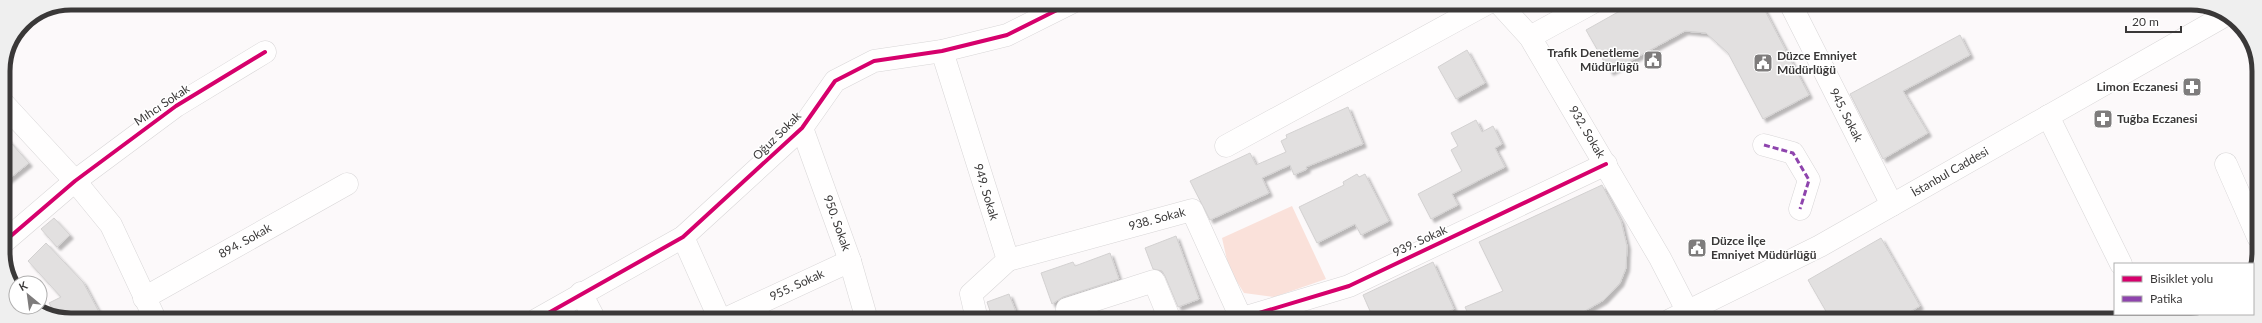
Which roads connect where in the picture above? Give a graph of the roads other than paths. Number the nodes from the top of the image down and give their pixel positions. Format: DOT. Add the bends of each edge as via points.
graph roads {
  1 [pos="1057,10"];
  2 [pos="1475,10"];
  3 [pos="1505,10"];
  4 [pos="1579,10"];
  5 [pos="1794,10"];
  6 [pos="2221,18"];
  7 [pos="1530,37"];
  8 [pos="942,51"];
  9 [pos="265,52"];
  10 [pos="10,110"];
  11 [pos="2048,116"];
  12 [pos="802,128"];
  13 [pos="1764,145"];
  14 [pos="1226,146"];
  15 [pos="1606,164"];
  16 [pos="2226,164"];
  17 [pos="75,180"];
  18 [pos="347,184"];
  19 [pos="1892,205"];
  20 [pos="1800,209"];
  21 [pos="2252,223"];
  22 [pos="10,237"];
  23 [pos="682,237"];
  24 [pos="1008,260"];
  25 [pos="850,261"];
  26 [pos="2121,263"];
  27 [pos="581,294"];
  28 [pos="144,298"];
  29 [pos="1067,310"];
  30 [pos="152,313"];
  31 [pos="548,313"];
  32 [pos="591,313"];
  33 [pos="718,313"];
  34 [pos="736,313"];
  35 [pos="865,313"];
  36 [pos="975,313"];
  37 [pos="1167,313"];
  38 [pos="1235,313"];
  39 [pos="1258,313"];
  40 [pos="1681,313"];
  41 [pos="1691,313"];
  1 -- 8 [label="street, Oğuz Sokak" via="1007,35"];
  2 -- 14 [label="street"];
  3 -- 7 [label="street, 932. Sokak"];
  4 -- 7 [label="street"];
  5 -- 19 [label="street, 945. Sokak"];
  6 -- 11 [label="street, İstanbul Caddesi"];
  7 -- 15 [label="street, 932. Sokak"];
  8 -- 12 [label="street, Oğuz Sokak" via="874,61 835,81"];
  8 -- 24 [label="street, 949. Sokak"];
  9 -- 17 [label="street, Mıhcı Sokak" via="176,106"];
  10 -- 17 [label="street"];
  11 -- 19 [label="street, İstanbul Caddesi"];
  11 -- 26 [label="street"];
  12 -- 23 [label="street, Oğuz Sokak"];
  12 -- 25 [label="street, 950. Sokak"];
  13 -- 20 [label="street" via="1793,153 1809,180"];
  15 -- 39 [label="street, 939. Sokak" via="1349,286"];
  15 -- 40 [label="street, 932. Sokak" via="1660,258"];
  16 -- 21 [label="street"];
  17 -- 22 [label="street, Mıhcı Sokak"];
  17 -- 28 [label="street" via="111,225"];
  18 -- 28 [label="street, 894. Sokak"];
  19 -- 41 [label="street, İstanbul Caddesi" via="1820,246"];
  23 -- 27 [label="street, Oğuz Sokak"];
  23 -- 33 [label="street"];
  24 -- 36 [label="street" via="971,294"];
  24 -- 38 [label="street, 938. Sokak" via="1192,210"];
  25 -- 34 [label="street, 955. Sokak"];
  25 -- 35 [label="street, 950. Sokak"];
  27 -- 31 [label="street, Oğuz Sokak"];
  27 -- 32 [label="street"];
  28 -- 30 [label="street"];
  29 -- 37 [label="street" via="1154,281"];
}
